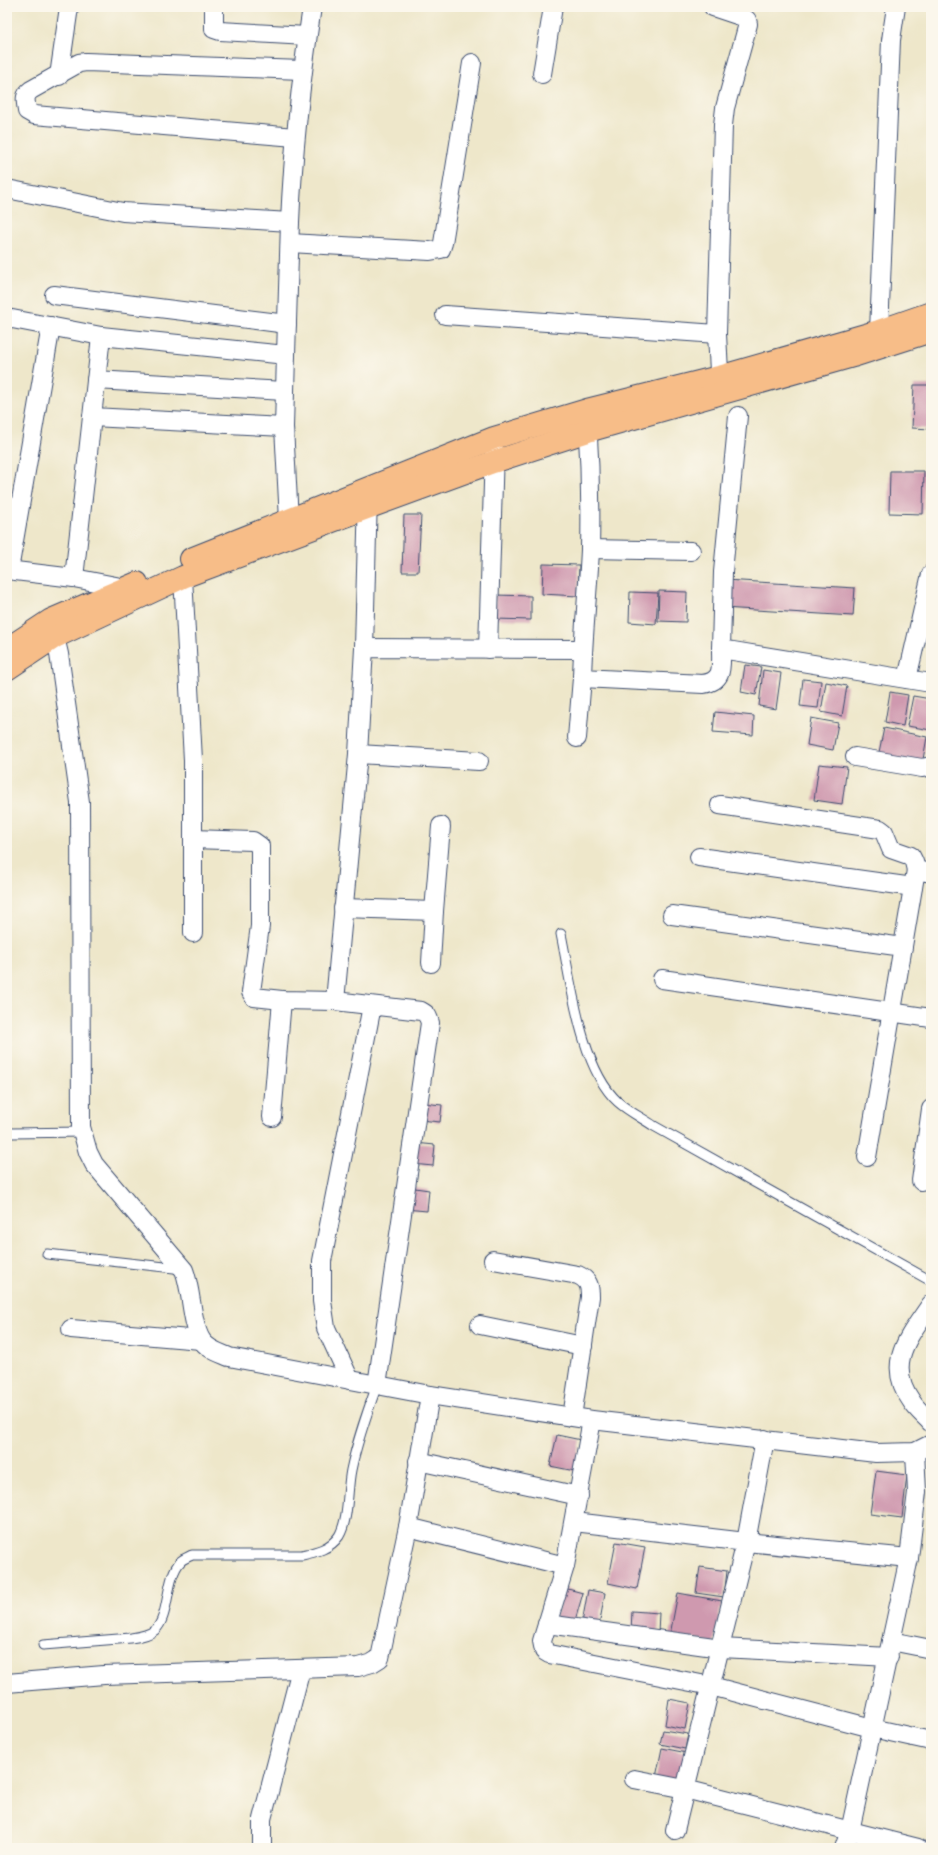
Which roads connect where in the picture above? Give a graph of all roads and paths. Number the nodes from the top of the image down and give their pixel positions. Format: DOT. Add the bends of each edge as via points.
graph roads {
  1 [pos="69,7"];
  2 [pos="214,7"];
  3 [pos="312,7"];
  4 [pos="553,7"];
  5 [pos="713,7"];
  6 [pos="896,7"];
  7 [pos="307,36"];
  8 [pos="472,63"];
  9 [pos="302,70"];
  10 [pos="542,74"];
  11 [pos="58,76"];
  12 [pos="295,137"];
  13 [pos="7,189"];
  14 [pos="290,222"];
  15 [pos="290,243"];
  16 [pos="54,295"];
  17 [pos="931,313"];
  18 [pos="445,314"];
  19 [pos="7,318"];
  20 [pos="287,324"];
  21 [pos="52,326"];
  22 [pos="879,331"];
  23 [pos="931,331"];
  24 [pos="717,334"];
  25 [pos="101,336"];
  26 [pos="286,354"];
  27 [pos="96,380"];
  28 [pos="720,386"];
  29 [pos="285,391"];
  30 [pos="587,410"];
  31 [pos="92,416"];
  32 [pos="738,416"];
  33 [pos="284,427"];
  34 [pos="588,431"];
  35 [pos="494,438"];
  36 [pos="493,462"];
  37 [pos="368,499"];
  38 [pos="289,529"];
  39 [pos="590,549"];
  40 [pos="691,551"];
  41 [pos="8,570"];
  42 [pos="931,574"];
  43 [pos="183,577"];
  44 [pos="74,578"];
  45 [pos="132,593"];
  46 [pos="55,637"];
  47 [pos="364,648"];
  48 [pos="7,649"];
  49 [pos="488,649"];
  50 [pos="582,649"];
  51 [pos="721,650"];
  52 [pos="7,669"];
  53 [pos="582,678"];
  54 [pos="907,679"];
  55 [pos="931,682"];
  56 [pos="577,738"];
  57 [pos="358,754"];
  58 [pos="855,757"];
  59 [pos="479,761"];
  60 [pos="931,766"];
  61 [pos="720,805"];
  62 [pos="441,826"];
  63 [pos="193,839"];
  64 [pos="699,857"];
  65 [pos="920,877"];
  66 [pos="343,908"];
  67 [pos="434,911"];
  68 [pos="672,915"];
  69 [pos="193,933"];
  70 [pos="561,934"];
  71 [pos="903,947"];
  72 [pos="431,963"];
  73 [pos="662,979"];
  74 [pos="282,1000"];
  75 [pos="335,1001"];
  76 [pos="372,1006"];
  77 [pos="891,1011"];
  78 [pos="931,1018"];
  79 [pos="931,1109"];
  80 [pos="272,1117"];
  81 [pos="7,1130"];
  82 [pos="83,1132"];
  83 [pos="868,1157"];
  84 [pos="921,1181"];
  85 [pos="47,1254"];
  86 [pos="492,1260"];
  87 [pos="184,1270"];
  88 [pos="931,1281"];
  89 [pos="931,1304"];
  90 [pos="480,1325"];
  91 [pos="71,1329"];
  92 [pos="201,1340"];
  93 [pos="582,1346"];
  94 [pos="350,1380"];
  95 [pos="377,1385"];
  96 [pos="430,1395"];
  97 [pos="572,1417"];
  98 [pos="592,1420"];
  99 [pos="931,1423"];
  100 [pos="765,1439"];
  101 [pos="931,1444"];
  102 [pos="915,1452"];
  103 [pos="418,1461"];
  104 [pos="924,1494"];
  105 [pos="579,1496"];
  106 [pos="574,1522"];
  107 [pos="408,1527"];
  108 [pos="746,1542"];
  109 [pos="909,1558"];
  110 [pos="565,1566"];
  111 [pos="547,1624"];
  112 [pos="43,1645"];
  113 [pos="720,1648"];
  114 [pos="890,1649"];
  115 [pos="931,1649"];
  116 [pos="301,1669"];
  117 [pos="7,1683"];
  118 [pos="711,1686"];
  119 [pos="872,1728"];
  120 [pos="931,1741"];
  121 [pos="634,1779"];
  122 [pos="685,1789"];
  123 [pos="675,1830"];
  124 [pos="850,1831"];
  125 [pos="262,1848"];
  126 [pos="844,1848"];
  127 [pos="918,1848"];
  1 -- 11 [label="street"];
  2 -- 7 [label="street" via="214,29 220,31"];
  3 -- 7 [label="street"];
  4 -- 10 [label="street"];
  5 -- 24 [label="street" via="743,17 748,24 725,108 723,125"];
  6 -- 22 [label="street" via="891,40"];
  7 -- 9 [label="street"];
  8 -- 15 [label="street" via="441,248 430,252"];
  9 -- 11 [label="street" via="86,62 79,63"];
  9 -- 12 [label="street"];
  11 -- 12 [label="street" via="26,94 27,111 34,115"];
  12 -- 14 [label="street"];
  13 -- 14 [label="street" via="123,212"];
  14 -- 15 [label="street"];
  15 -- 20 [label="street"];
  16 -- 20 [label="street"];
  17 -- 22 [label="main road"];
  18 -- 24 [label="street"];
  19 -- 21 [label="street"];
  20 -- 26 [label="street"];
  21 -- 25 [label="street"];
  21 -- 41 [label="street"];
  22 -- 28 [label="main road"];
  23 -- 28 [label="main road" via="853,356"];
  24 -- 28 [label="street"];
  25 -- 26 [label="street"];
  25 -- 27 [label="street"];
  26 -- 29 [label="street"];
  27 -- 29 [label="street"];
  27 -- 31 [label="street"];
  28 -- 30 [label="main road"];
  28 -- 34 [label="main road"];
  29 -- 33 [label="street"];
  30 -- 34 [label="street"];
  30 -- 35 [label="main road"];
  31 -- 33 [label="street"];
  31 -- 44 [label="street"];
  32 -- 51 [label="street" via="723,572"];
  33 -- 38 [label="street"];
  34 -- 36 [label="main road"];
  34 -- 39 [label="street"];
  35 -- 36 [label="street"];
  35 -- 37 [label="main road"];
  36 -- 37 [label="main road"];
  36 -- 49 [label="street"];
  37 -- 38 [label="main road"];
  37 -- 47 [label="street"];
  38 -- 43 [label="main road"];
  38 -- 45 [label="main road" via="182,562"];
  39 -- 40 [label="street"];
  39 -- 50 [label="street"];
  41 -- 44 [label="street"];
  42 -- 54 [label="street"];
  43 -- 45 [label="main road"];
  43 -- 63 [label="street" via="193,760"];
  44 -- 45 [label="street"];
  45 -- 46 [label="main road"];
  45 -- 48 [label="main road" via="51,620"];
  46 -- 52 [label="main road"];
  46 -- 82 [label="street" via="80,802"];
  47 -- 49 [label="street"];
  47 -- 57 [label="street"];
  49 -- 50 [label="street"];
  50 -- 53 [label="street"];
  51 -- 53 [label="street" via="721,669 712,683"];
  51 -- 54 [label="street"];
  53 -- 56 [label="street"];
  54 -- 55 [label="street"];
  57 -- 59 [label="street"];
  57 -- 66 [label="street"];
  58 -- 60 [label="street" via="922,768"];
  61 -- 65 [label="street" via="880,829 884,832 891,849 913,858"];
  62 -- 67 [label="street"];
  63 -- 69 [label="street"];
  63 -- 74 [label="street" via="253,841 260,846 260,931 251,992 254,997"];
  64 -- 65 [label="street"];
  65 -- 71 [label="street"];
  66 -- 67 [label="street"];
  66 -- 75 [label="street"];
  67 -- 72 [label="street"];
  68 -- 71 [label="street"];
  70 -- 88 [label="lane" via="585,1048 599,1077 618,1102 654,1126"];
  71 -- 77 [label="street"];
  73 -- 77 [label="street"];
  74 -- 75 [label="street"];
  74 -- 80 [label="street"];
  75 -- 76 [label="street"];
  76 -- 94 [label="street" via="322,1261 322,1301 326,1328"];
  76 -- 95 [label="street" via="421,1012 427,1014 430,1023"];
  77 -- 78 [label="street"];
  77 -- 83 [label="street"];
  79 -- 84 [label="street"];
  81 -- 82 [label="lane" via="12,1133"];
  82 -- 87 [label="street" via="94,1164"];
  85 -- 87 [label="lane"];
  86 -- 93 [label="street" via="578,1275 586,1279 590,1286 590,1297"];
  87 -- 92 [label="street" via="189,1281"];
  89 -- 99 [label="street" via="907,1340 900,1356 900,1380 912,1402"];
  90 -- 93 [label="street"];
  91 -- 92 [label="street"];
  92 -- 94 [label="street" via="213,1350 229,1357"];
  93 -- 97 [label="street"];
  94 -- 95 [label="street"];
  95 -- 96 [label="street"];
  95 -- 112 [label="lane" via="357,1445 345,1516 339,1535 330,1545 302,1555 192,1555 181,1561 174,1573 162,1620 155,1630 132,1638"];
  96 -- 97 [label="street"];
  96 -- 103 [label="street"];
  97 -- 98 [label="street"];
  98 -- 100 [label="street"];
  98 -- 105 [label="street"];
  100 -- 102 [label="street" via="876,1453"];
  100 -- 108 [label="street"];
  101 -- 102 [label="street"];
  102 -- 104 [label="street"];
  103 -- 105 [label="street"];
  103 -- 107 [label="street"];
  104 -- 109 [label="street"];
  105 -- 106 [label="street"];
  106 -- 108 [label="street"];
  106 -- 110 [label="street"];
  107 -- 110 [label="street"];
  107 -- 116 [label="street" via="380,1658 358,1667"];
  108 -- 109 [label="street"];
  108 -- 113 [label="street"];
  109 -- 114 [label="street"];
  110 -- 111 [label="street"];
  111 -- 113 [label="street"];
  111 -- 118 [label="street" via="542,1646 549,1654"];
  113 -- 114 [label="street"];
  113 -- 118 [label="street"];
  114 -- 115 [label="street"];
  114 -- 119 [label="street"];
  116 -- 117 [label="street" via="104,1675"];
  116 -- 125 [label="street" via="262,1819"];
  118 -- 119 [label="street"];
  118 -- 122 [label="street"];
  119 -- 120 [label="street"];
  119 -- 124 [label="street"];
  121 -- 122 [label="street"];
  122 -- 123 [label="street"];
  122 -- 124 [label="street"];
  124 -- 126 [label="street"];
  124 -- 127 [label="street"];
}
